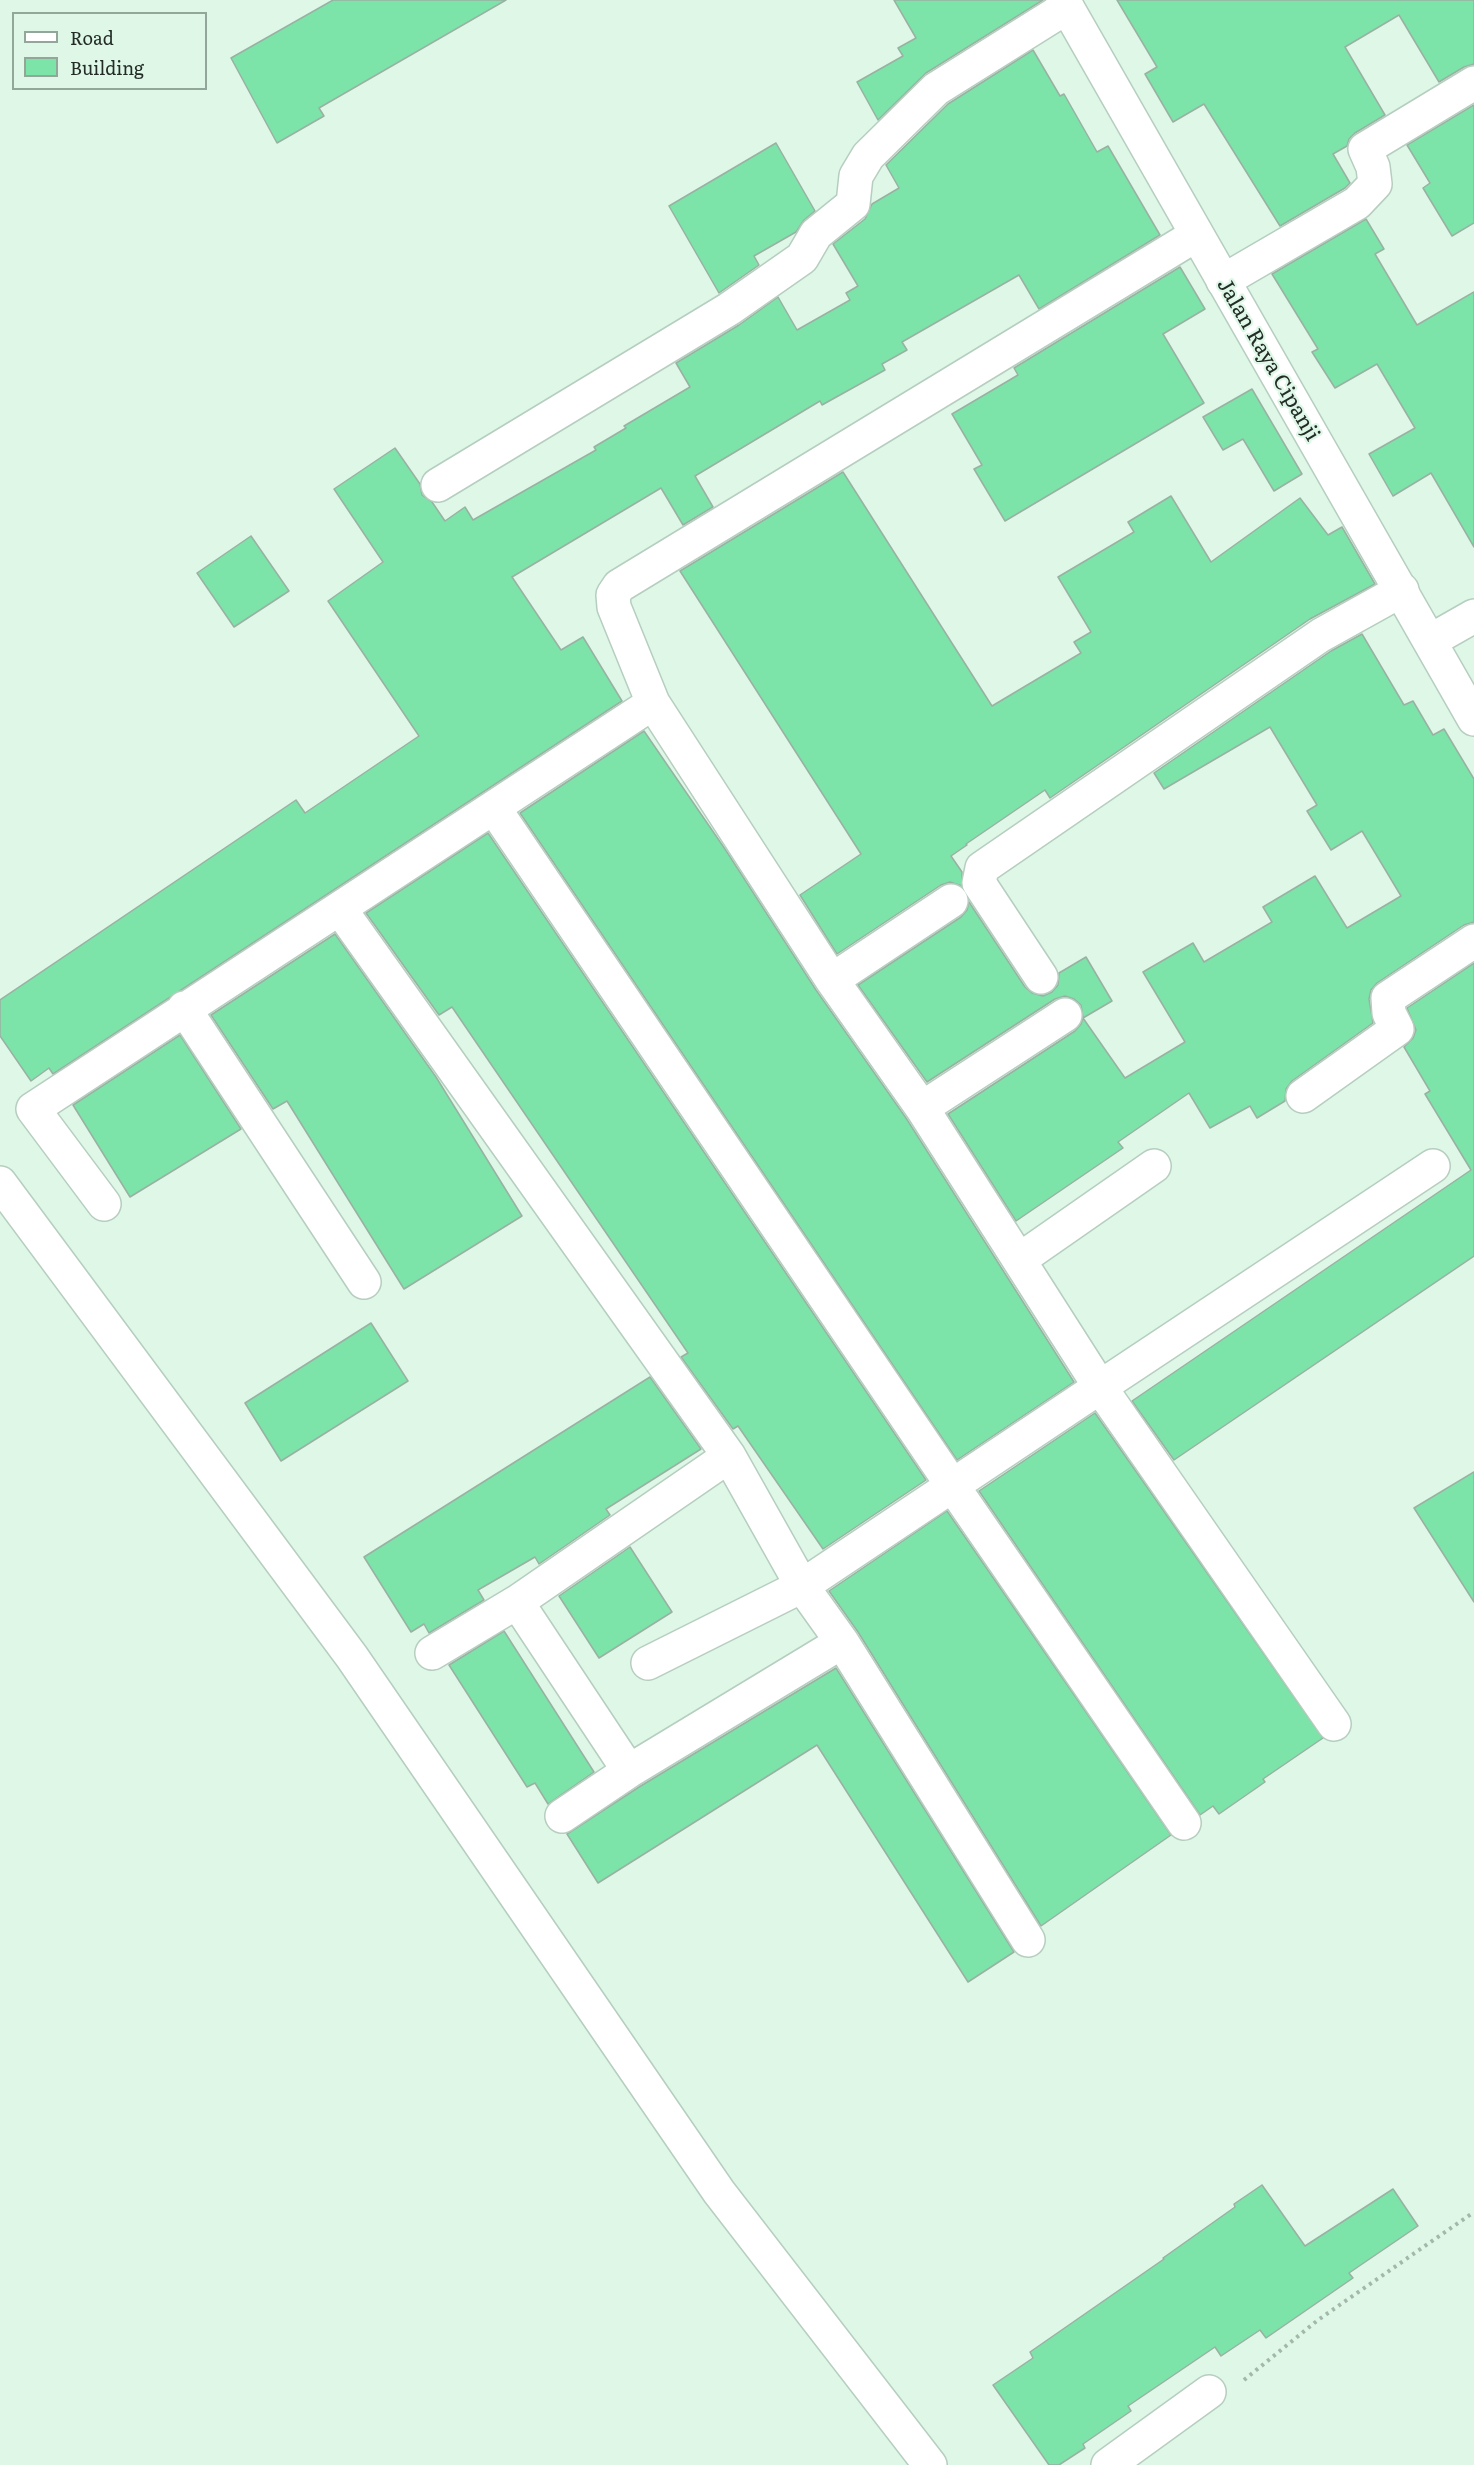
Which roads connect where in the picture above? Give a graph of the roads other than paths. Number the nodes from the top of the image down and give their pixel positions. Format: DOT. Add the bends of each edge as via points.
graph roads {
  1 [pos="1065,3"];
  2 [pos="1474,83"];
  3 [pos="1196,235"];
  4 [pos="1223,281"];
  5 [pos="438,485"];
  6 [pos="1402,590"];
  7 [pos="1474,616"];
  8 [pos="1430,641"];
  9 [pos="653,704"];
  10 [pos="1474,719"];
  11 [pos="494,808"];
  12 [pos="951,901"];
  13 [pos="340,909"];
  14 [pos="1474,941"];
  15 [pos="1041,977"];
  16 [pos="832,980"];
  17 [pos="184,1008"];
  18 [pos="1065,1016"];
  19 [pos="1304,1096"];
  20 [pos="922,1108"];
  21 [pos="1154,1166"];
  22 [pos="1433,1166"];
  23 [pos="0,1184"];
  24 [pos="104,1204"];
  25 [pos="1019,1260"];
  26 [pos="364,1282"];
  27 [pos="1100,1387"];
  28 [pos="729,1455"];
  29 [pos="952,1485"];
  30 [pos="802,1586"];
  31 [pos="517,1602"];
  32 [pos="842,1642"];
  33 [pos="432,1653"];
  34 [pos="648,1663"];
  35 [pos="1334,1724"];
  36 [pos="629,1771"];
  37 [pos="562,1816"];
  38 [pos="1184,1823"];
  39 [pos="1028,1940"];
  40 [pos="1209,2392"];
  41 [pos="930,2465"];
  42 [pos="1108,2465"];
  1 -- 3 [label="street, Jalan Raya Cipanji"];
  1 -- 5 [label="street" via="936,89 868,156 856,176 853,204 816,234 802,258 720,315"];
  2 -- 4 [label="street" via="1365,149 1376,184 1357,203"];
  3 -- 4 [label="street, Jalan Raya Cipanji"];
  3 -- 9 [label="street" via="619,586 613,595 614,607"];
  4 -- 6 [label="street, Jalan Raya Cipanji"];
  6 -- 8 [label="street, Jalan Raya Cipanji"];
  6 -- 15 [label="street" via="1321,636 982,868 979,883"];
  7 -- 8 [label="street"];
  8 -- 10 [label="street, Jalan Raya Cipanji"];
  9 -- 11 [label="street"];
  9 -- 16 [label="street"];
  11 -- 13 [label="street"];
  11 -- 29 [label="street"];
  12 -- 16 [label="street"];
  13 -- 17 [label="street"];
  13 -- 28 [label="street"];
  14 -- 19 [label="street" via="1388,998 1389,1013 1397,1029"];
  16 -- 20 [label="street"];
  17 -- 24 [label="street" via="33,1109"];
  17 -- 26 [label="street"];
  18 -- 20 [label="street"];
  20 -- 25 [label="street"];
  21 -- 25 [label="street"];
  22 -- 27 [label="street"];
  23 -- 41 [label="street" via="352,1656 719,2192"];
  25 -- 27 [label="street"];
  27 -- 29 [label="street"];
  27 -- 35 [label="street"];
  28 -- 30 [label="street"];
  28 -- 31 [label="street"];
  29 -- 30 [label="street"];
  29 -- 38 [label="street"];
  30 -- 32 [label="street"];
  30 -- 34 [label="street"];
  31 -- 33 [label="street"];
  31 -- 36 [label="street"];
  32 -- 36 [label="street"];
  32 -- 39 [label="street"];
  36 -- 37 [label="street"];
  40 -- 42 [label="street"];
}
